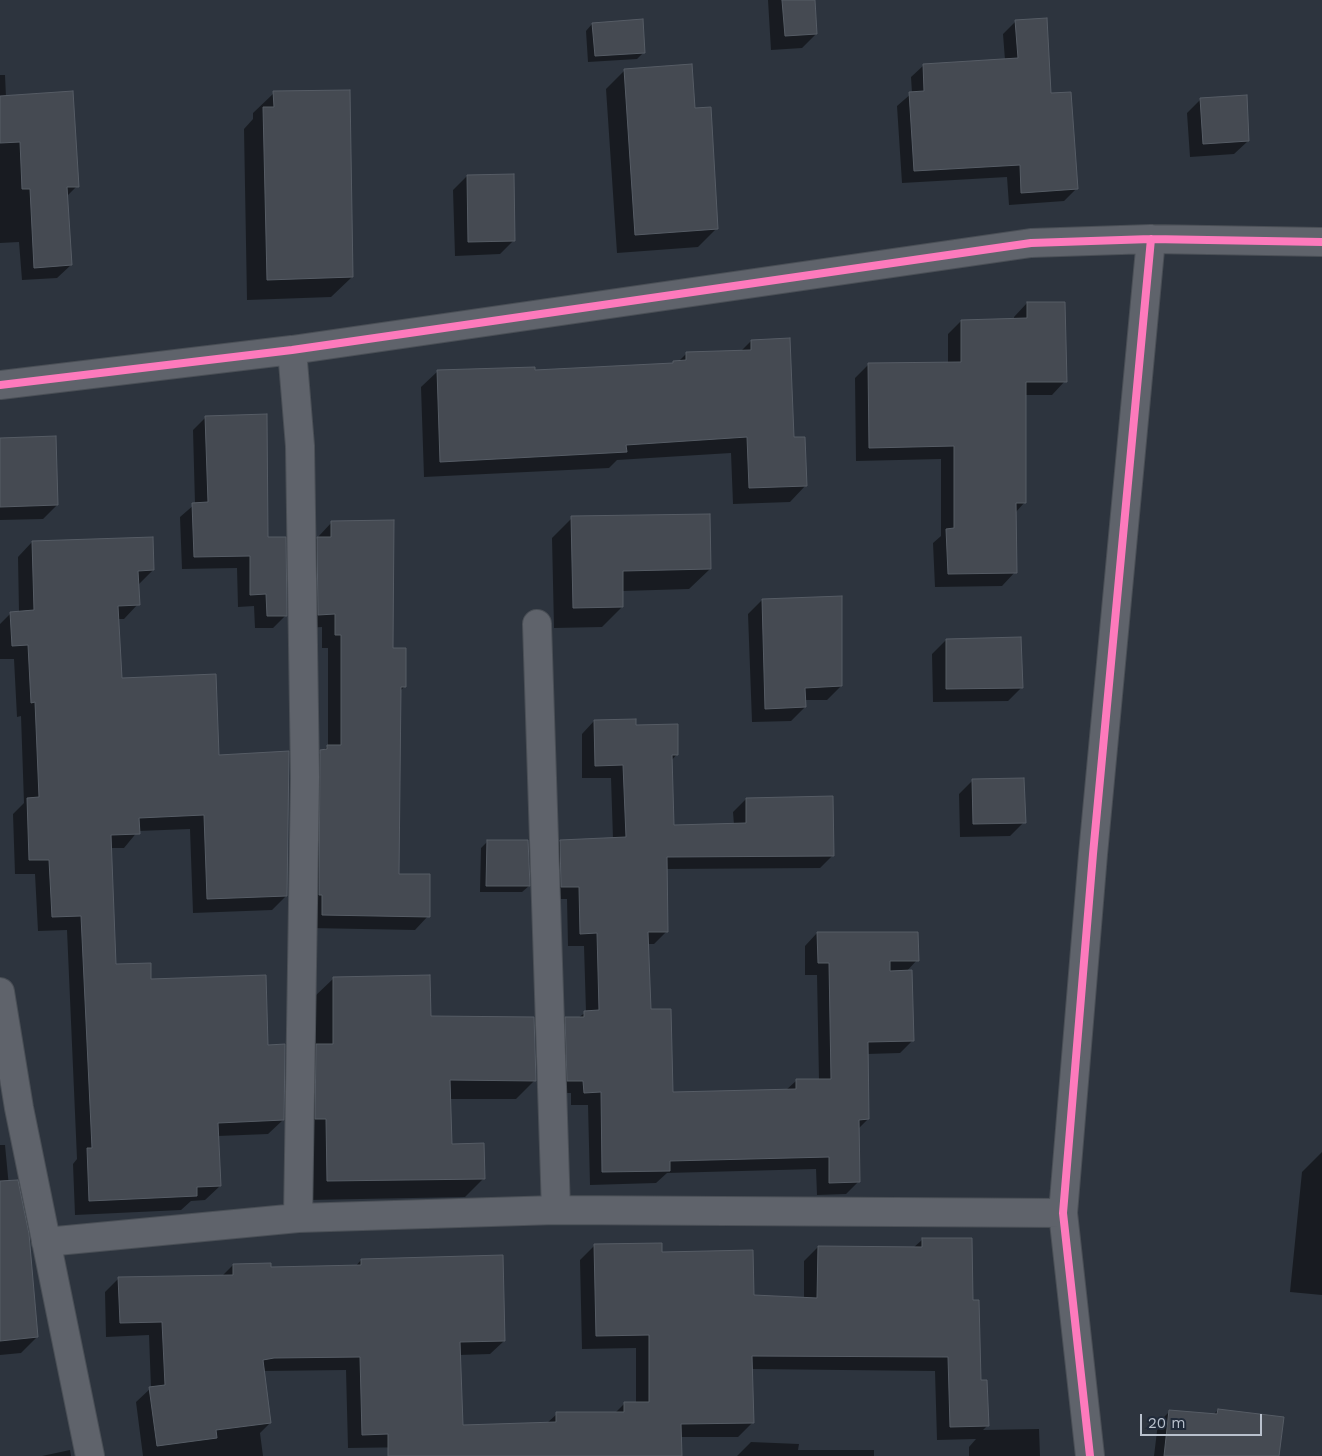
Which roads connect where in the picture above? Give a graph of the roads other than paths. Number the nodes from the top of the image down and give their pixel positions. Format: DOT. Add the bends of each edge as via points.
graph roads {
  1 [pos="1152,239"];
  2 [pos="1322,242"];
  3 [pos="292,350"];
  4 [pos="0,385"];
  5 [pos="537,624"];
  6 [pos="0,992"];
  7 [pos="556,1210"];
  8 [pos="1062,1213"];
  9 [pos="298,1218"];
  10 [pos="46,1242"];
  11 [pos="90,1456"];
  12 [pos="1090,1456"];
  1 -- 2 [label="street"];
  1 -- 3 [label="street" via="1031,243"];
  1 -- 8 [label="street"];
  3 -- 4 [label="street"];
  3 -- 9 [label="street" via="300,446 305,767"];
  5 -- 7 [label="street"];
  6 -- 10 [label="street" via="18,1108"];
  7 -- 8 [label="street"];
  7 -- 9 [label="street"];
  8 -- 12 [label="street"];
  9 -- 10 [label="street"];
  10 -- 11 [label="street"];
}
